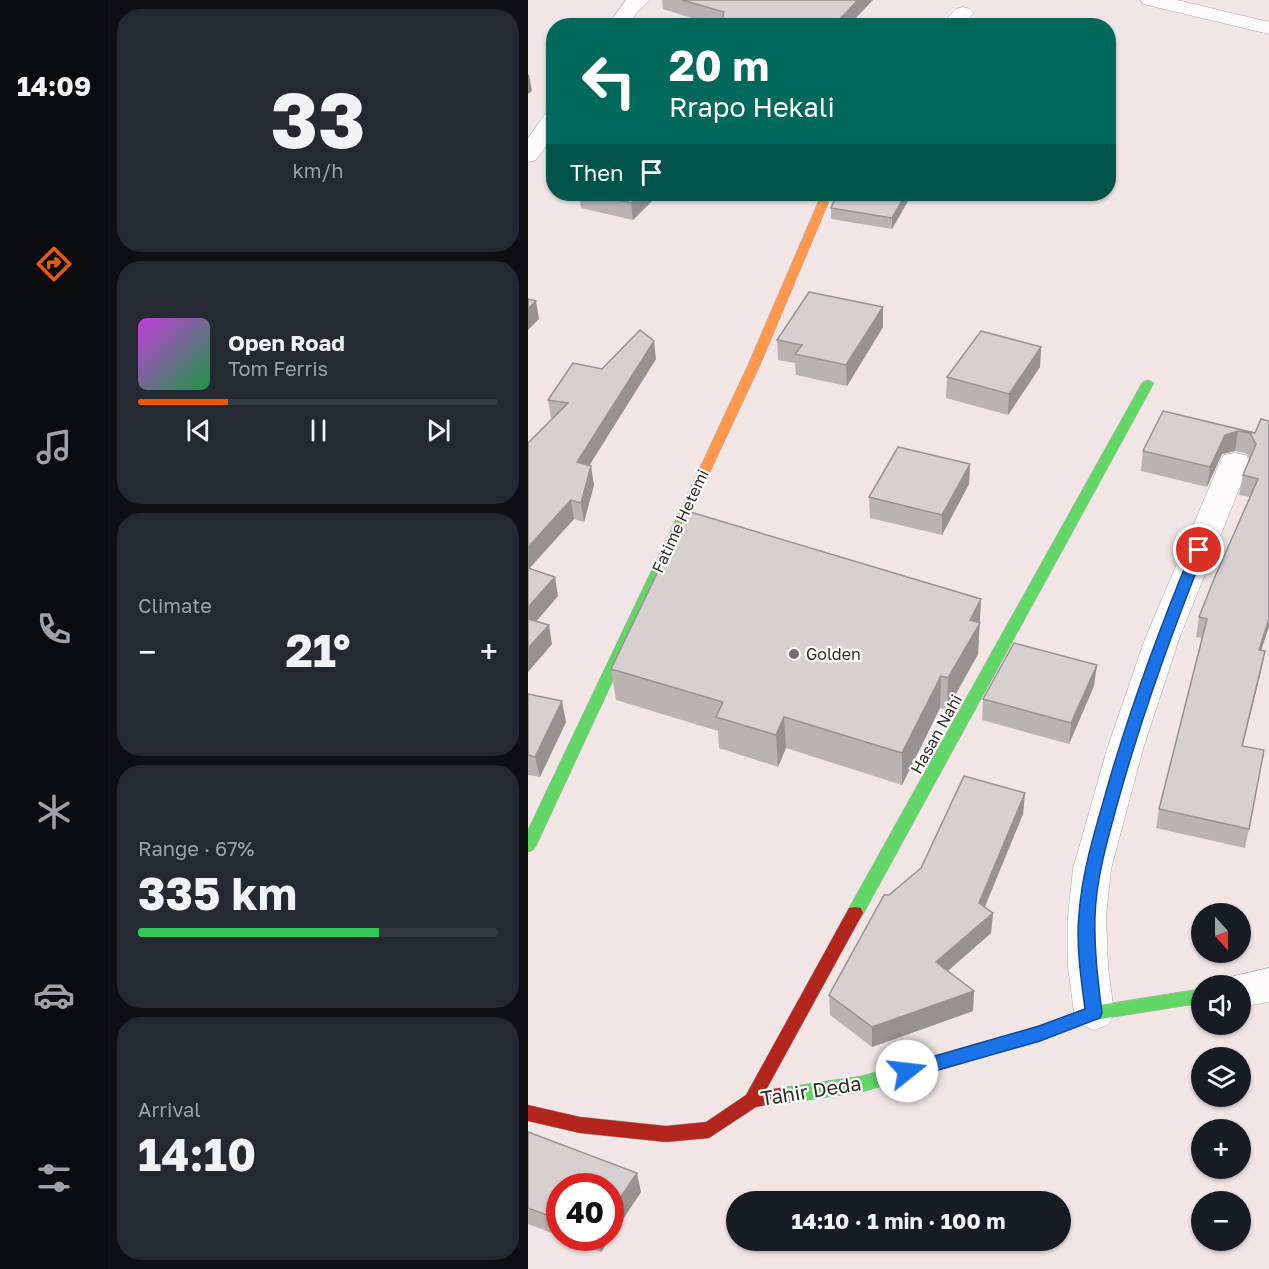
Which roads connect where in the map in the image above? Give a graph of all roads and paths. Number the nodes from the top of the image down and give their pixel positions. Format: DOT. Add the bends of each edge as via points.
graph roads {
  1 [pos="640,0"];
  2 [pos="1150,0"];
  3 [pos="622,18"];
  4 [pos="1269,28"];
  5 [pos="546,129"];
  6 [pos="528,155"];
  7 [pos="824,201"];
  8 [pos="1148,383"];
  9 [pos="1236,462"];
  10 [pos="528,846"];
  11 [pos="1269,985"];
  12 [pos="1251,988"];
  13 [pos="1191,998"];
  14 [pos="1094,1013"];
  15 [pos="752,1101"];
  16 [pos="528,1113"];
  1 -- 3 [label="street"];
  2 -- 4 [label="street"];
  5 -- 6 [label="street"];
  7 -- 10 [label="street, Fatime Hetemi" via="754,365"];
  8 -- 15 [label="street, Hasan Nahi"];
  9 -- 14 [label="street" via="1162,639 1125,748 1092,869 1087,916"];
  11 -- 12 [label="street"];
  13 -- 14 [label="street, Tahir Deda"];
  14 -- 15 [label="street, Tahir Deda" via="1040,1033 862,1084"];
  15 -- 16 [label="street, Tahir Deda" via="709,1130 666,1134 580,1125"];
}
